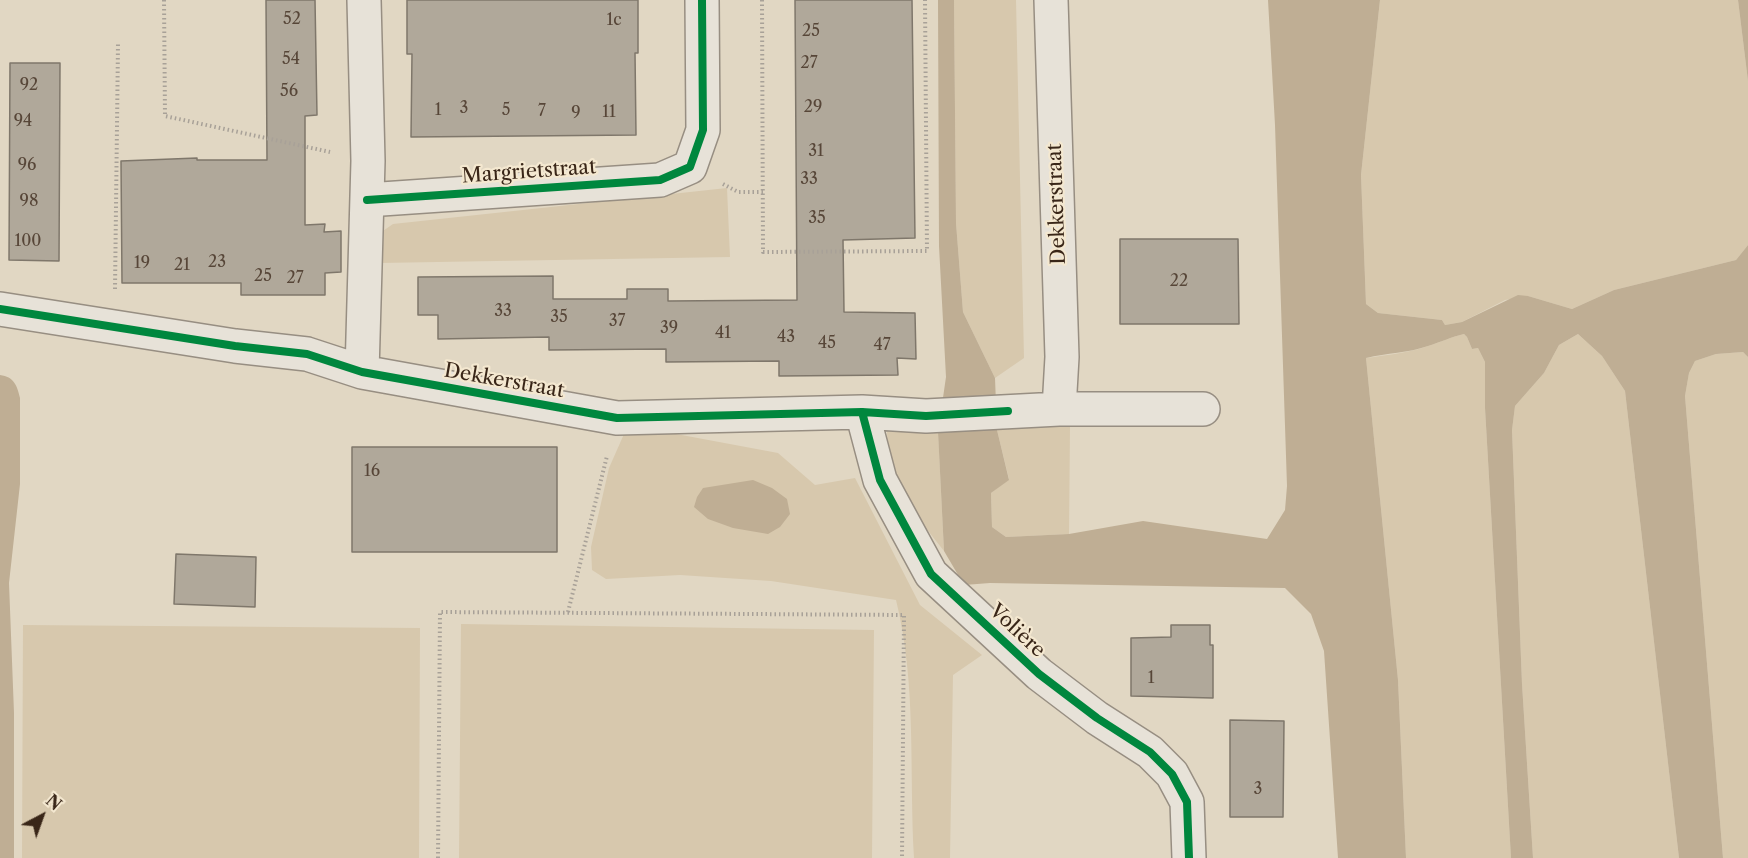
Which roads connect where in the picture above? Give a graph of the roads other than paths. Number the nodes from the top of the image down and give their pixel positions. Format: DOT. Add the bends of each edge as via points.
graph roads {
  1 [pos="364,0"];
  2 [pos="702,0"];
  3 [pos="1051,0"];
  4 [pos="368,200"];
  5 [pos="0,309"];
  6 [pos="362,372"];
  7 [pos="1059,409"];
  8 [pos="1203,409"];
  9 [pos="862,412"];
  10 [pos="1189,848"];
  1 -- 4 [label="street"];
  2 -- 4 [label="street, Margrietstraat" via="703,130 690,167 660,180"];
  3 -- 7 [label="street, Dekkerstraat" via="1062,357"];
  4 -- 6 [label="street"];
  5 -- 6 [label="street, Dekkerstraat" via="307,354"];
  6 -- 9 [label="street, Dekkerstraat" via="617,418"];
  7 -- 8 [label="street, Dekkerstraat"];
  7 -- 9 [label="street, Dekkerstraat" via="926,416"];
  9 -- 10 [label="street, Volière" via="880,480 931,574 1039,674 1150,752 1172,774 1187,802"];
}
